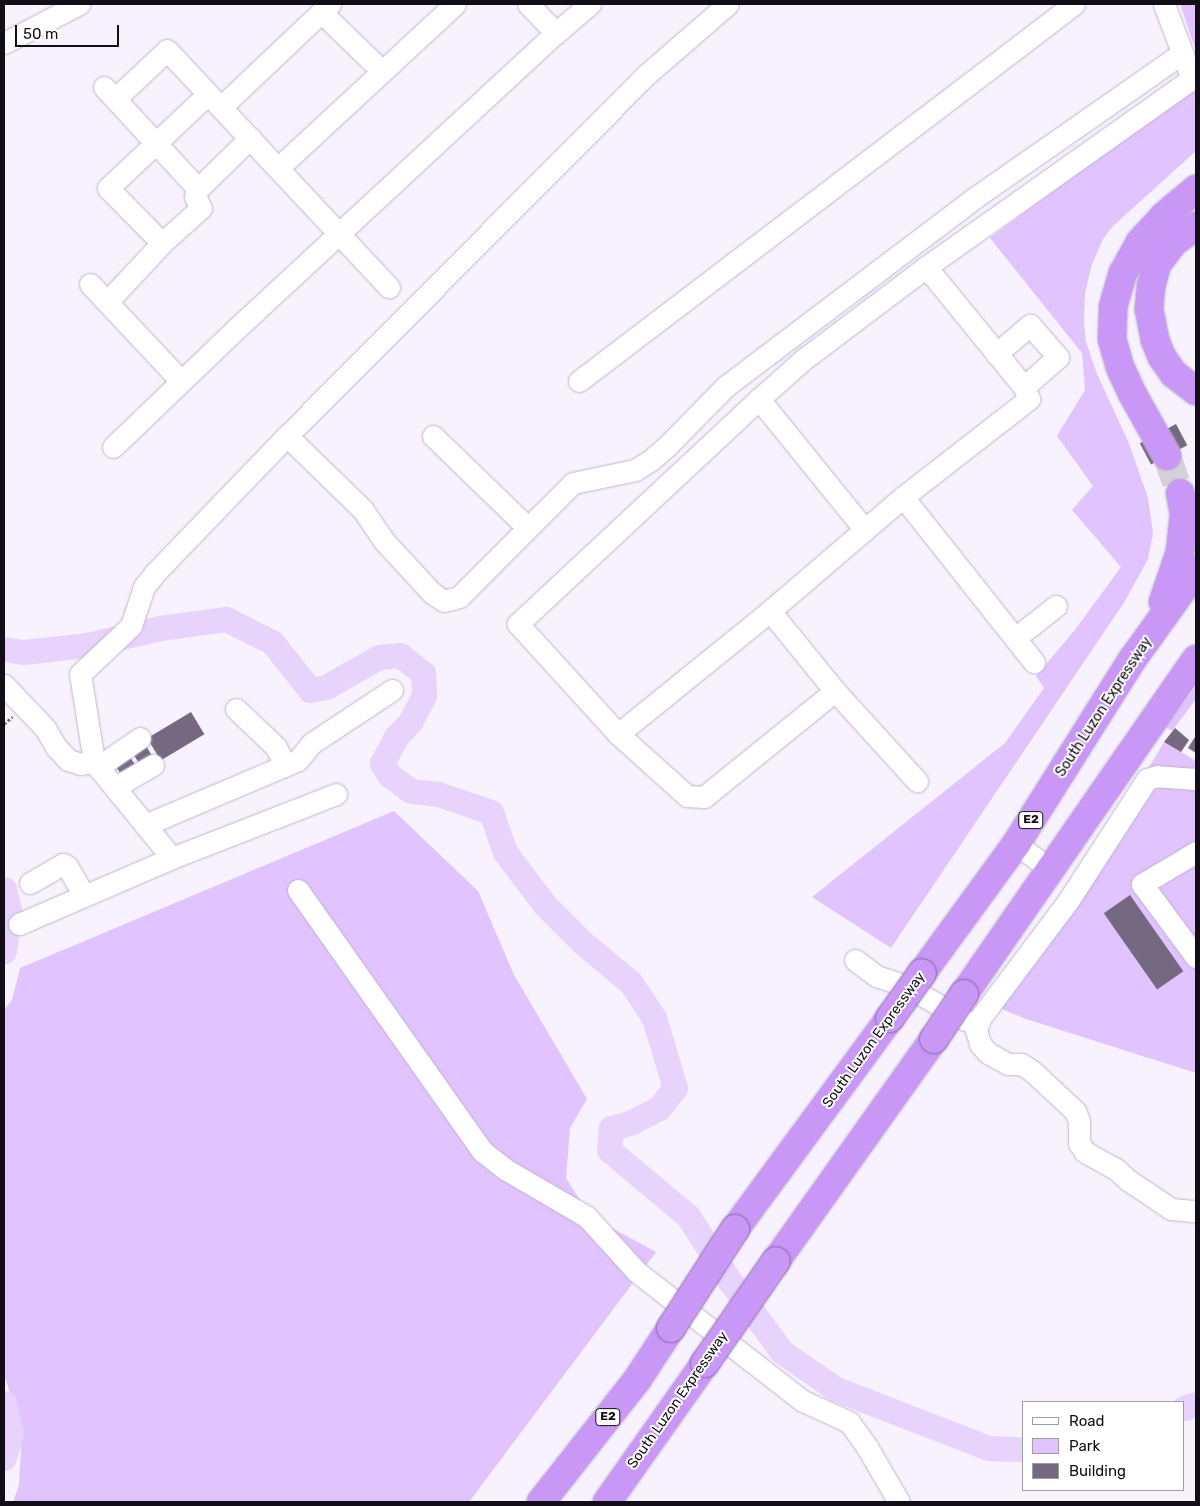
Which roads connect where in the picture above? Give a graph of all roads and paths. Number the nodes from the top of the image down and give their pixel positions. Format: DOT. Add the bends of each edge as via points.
graph roads {
  1 [pos="79,4"];
  2 [pos="455,4"];
  3 [pos="528,4"];
  4 [pos="590,4"];
  5 [pos="728,4"];
  6 [pos="1074,4"];
  7 [pos="1164,4"];
  8 [pos="326,8"];
  9 [pos="556,32"];
  10 [pos="4,42"];
  11 [pos="1182,53"];
  12 [pos="382,71"];
  13 [pos="214,100"];
  14 [pos="250,138"];
  15 [pos="156,143"];
  16 [pos="278,168"];
  17 [pos="198,189"];
  18 [pos="1193,193"];
  19 [pos="1196,226"];
  20 [pos="340,233"];
  21 [pos="162,243"];
  22 [pos="926,267"];
  23 [pos="90,284"];
  24 [pos="389,287"];
  25 [pos="107,302"];
  26 [pos="996,354"];
  27 [pos="181,381"];
  28 [pos="579,381"];
  29 [pos="1024,386"];
  30 [pos="1196,391"];
  31 [pos="759,399"];
  32 [pos="287,436"];
  33 [pos="433,436"];
  34 [pos="113,447"];
  35 [pos="1167,456"];
  36 [pos="1180,493"];
  37 [pos="903,497"];
  38 [pos="527,527"];
  39 [pos="865,530"];
  40 [pos="1196,571"];
  41 [pos="1056,606"];
  42 [pos="770,611"];
  43 [pos="1015,638"];
  44 [pos="1196,659"];
  45 [pos="1132,660"];
  46 [pos="1034,662"];
  47 [pos="4,685"];
  48 [pos="392,690"];
  49 [pos="835,691"];
  50 [pos="236,709"];
  51 [pos="618,734"];
  52 [pos="140,738"];
  53 [pos="96,764"];
  54 [pos="153,765"];
  55 [pos="285,766"];
  56 [pos="1196,779"];
  57 [pos="917,781"];
  58 [pos="115,787"];
  59 [pos="336,794"];
  60 [pos="145,825"];
  61 [pos="1016,844"];
  62 [pos="1196,852"];
  63 [pos="172,858"];
  64 [pos="1050,869"];
  65 [pos="30,882"];
  66 [pos="298,890"];
  67 [pos="84,896"];
  68 [pos="19,924"];
  69 [pos="1196,956"];
  70 [pos="855,960"];
  71 [pos="976,1026"];
  72 [pos="1196,1211"];
  73 [pos="540,1502"];
  74 [pos="607,1502"];
  75 [pos="899,1502"];
  1 -- 10 [label="street"];
  2 -- 12 [label="street"];
  3 -- 9 [label="street"];
  4 -- 9 [label="street"];
  5 -- 32 [label="street" via="646,75"];
  6 -- 28 [label="street"];
  7 -- 11 [label="street"];
  8 -- 12 [label="street"];
  8 -- 13 [label="street"];
  9 -- 20 [label="street"];
  11 -- 22 [label="street" via="1192,79"];
  11 -- 38 [label="street" via="973,199 726,386 651,460 635,470 573,483"];
  12 -- 16 [label="street"];
  13 -- 14 [label="street"];
  13 -- 15 [label="street"];
  13 -- 15 [label="street" via="166,50 109,92"];
  14 -- 16 [label="street"];
  14 -- 17 [label="street"];
  15 -- 17 [label="street"];
  15 -- 21 [label="street" via="108,188"];
  16 -- 20 [label="street"];
  17 -- 21 [label="street" via="195,196 201,208"];
  18 -- 35 [label="highway" via="1155,224 1134,252 1118,285 1112,312 1112,339 1120,367"];
  19 -- 30 [label="highway" via="1173,243 1157,264 1150,286 1149,309 1162,357 1174,374"];
  20 -- 24 [label="street"];
  20 -- 27 [label="street"];
  21 -- 25 [label="street"];
  22 -- 26 [label="street"];
  22 -- 31 [label="street" via="804,359"];
  23 -- 25 [label="street"];
  25 -- 27 [label="street"];
  26 -- 29 [label="street"];
  26 -- 29 [label="street" via="1030,325 1058,357"];
  27 -- 34 [label="street"];
  29 -- 37 [label="street" via="1029,399"];
  31 -- 39 [label="street"];
  31 -- 51 [label="street" via="518,624"];
  32 -- 38 [label="street" via="363,510 384,541 432,593 444,601 459,597"];
  32 -- 53 [label="street" via="144,587 132,626 80,674"];
  33 -- 38 [label="street"];
  36 -- 45 [label="highway" via="1184,513 1180,552 1166,595"];
  37 -- 39 [label="street"];
  37 -- 43 [label="street"];
  39 -- 42 [label="street"];
  40 -- 45 [label="highway, South Luzon Expressway / E2"];
  41 -- 43 [label="street"];
  42 -- 49 [label="street"];
  42 -- 51 [label="street"];
  43 -- 46 [label="street"];
  44 -- 64 [label="highway, South Luzon Expressway"];
  45 -- 61 [label="highway, South Luzon Expressway / E2"];
  47 -- 53 [label="street" via="45,728 68,760"];
  48 -- 55 [label="street" via="312,743 298,760"];
  49 -- 51 [label="street" via="704,797 687,796"];
  49 -- 57 [label="street"];
  50 -- 55 [label="street" via="276,746"];
  52 -- 53 [label="street"];
  53 -- 58 [label="street"];
  54 -- 58 [label="street"];
  55 -- 60 [label="street"];
  56 -- 71 [label="street" via="1157,776 1147,779 1068,901"];
  58 -- 60 [label="street"];
  59 -- 63 [label="street"];
  60 -- 63 [label="street"];
  61 -- 64 [label="street"];
  61 -- 73 [label="highway, South Luzon Expressway / E2, bridge" via="735,1230 637,1380"];
  62 -- 69 [label="street" via="1142,884"];
  63 -- 67 [label="street"];
  64 -- 74 [label="highway, South Luzon Expressway, bridge"];
  65 -- 67 [label="street" via="64,864"];
  66 -- 75 [label="street" via="482,1151 505,1169 587,1217 637,1272 803,1401 849,1422"];
  67 -- 68 [label="street"];
  70 -- 71 [label="street" via="876,976 906,986"];
  71 -- 72 [label="street" via="978,1039 985,1050 1008,1064 1021,1064 1032,1071 1075,1111 1079,1121 1079,1143 1085,1152 1116,1169 1171,1209"];
}
